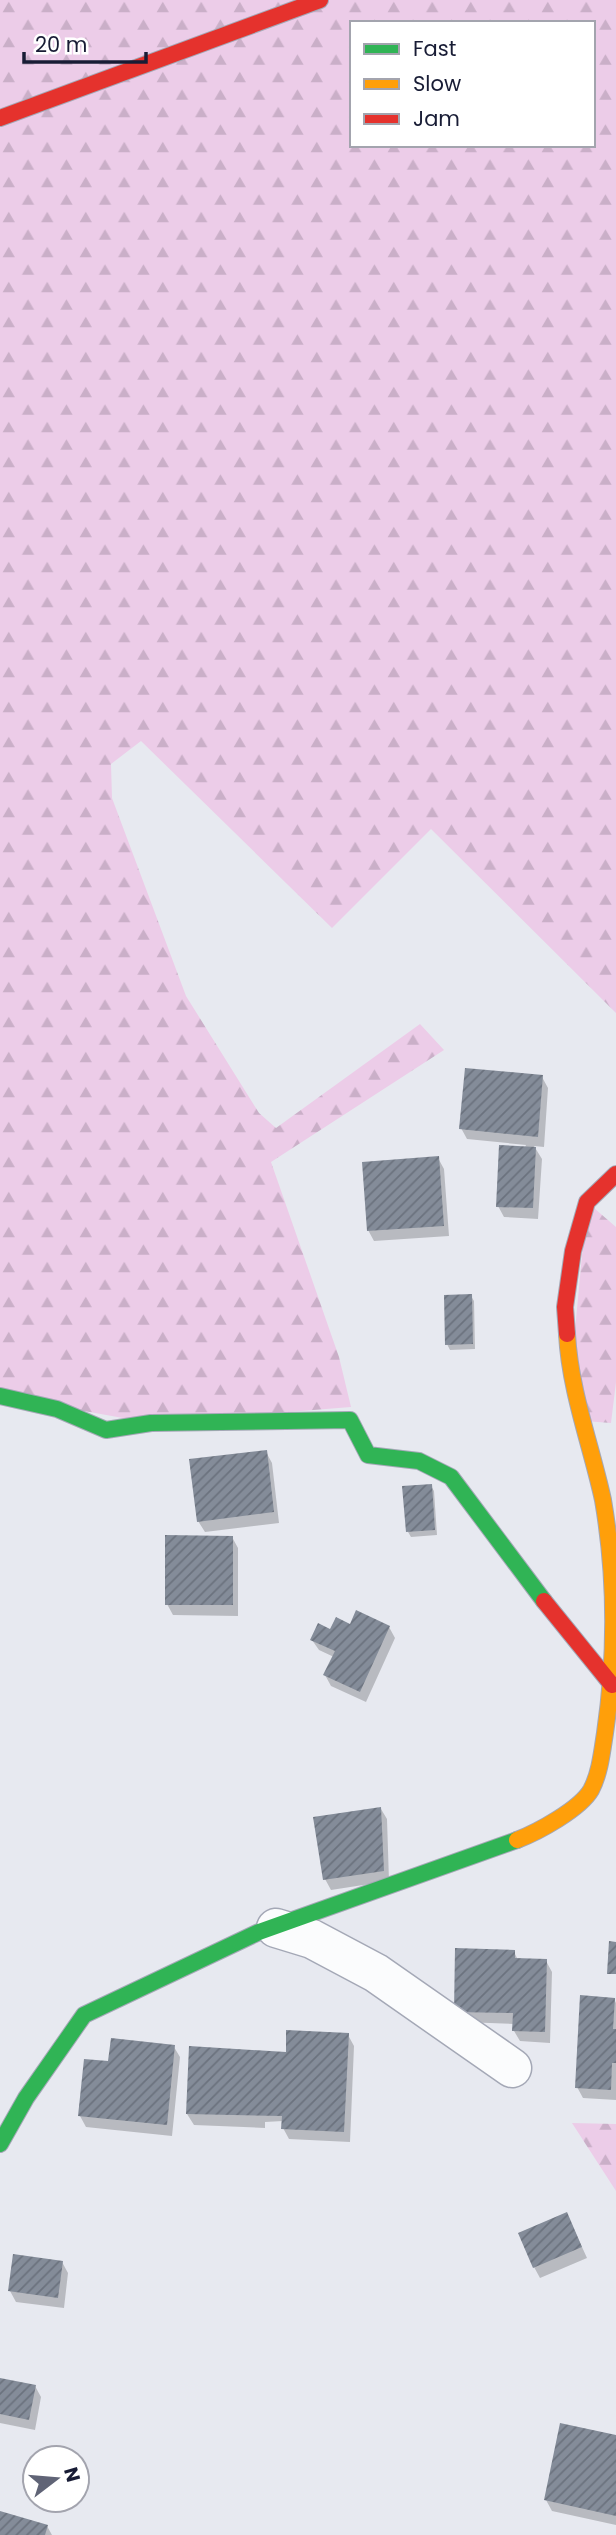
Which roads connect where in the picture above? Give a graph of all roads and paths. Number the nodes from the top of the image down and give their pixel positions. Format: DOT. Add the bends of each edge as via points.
graph roads {
  1 [pos="320,0"];
  2 [pos="0,118"];
  3 [pos="616,1174"];
  4 [pos="0,1396"];
  5 [pos="612,1685"];
  6 [pos="276,1928"];
  7 [pos="512,2068"];
  8 [pos="0,2144"];
  1 -- 2 [label="street"];
  3 -- 5 [label="street" via="587,1202 573,1251 565,1307 568,1361 603,1502 614,1576"];
  4 -- 5 [label="street" via="57,1409 106,1430 151,1423 350,1420 368,1455 419,1461 451,1477"];
  5 -- 6 [label="street" via="599,1769 590,1792 561,1818 521,1839"];
  6 -- 7 [label="street" via="312,1939 376,1973"];
  6 -- 8 [label="street" via="84,2015"];
}
